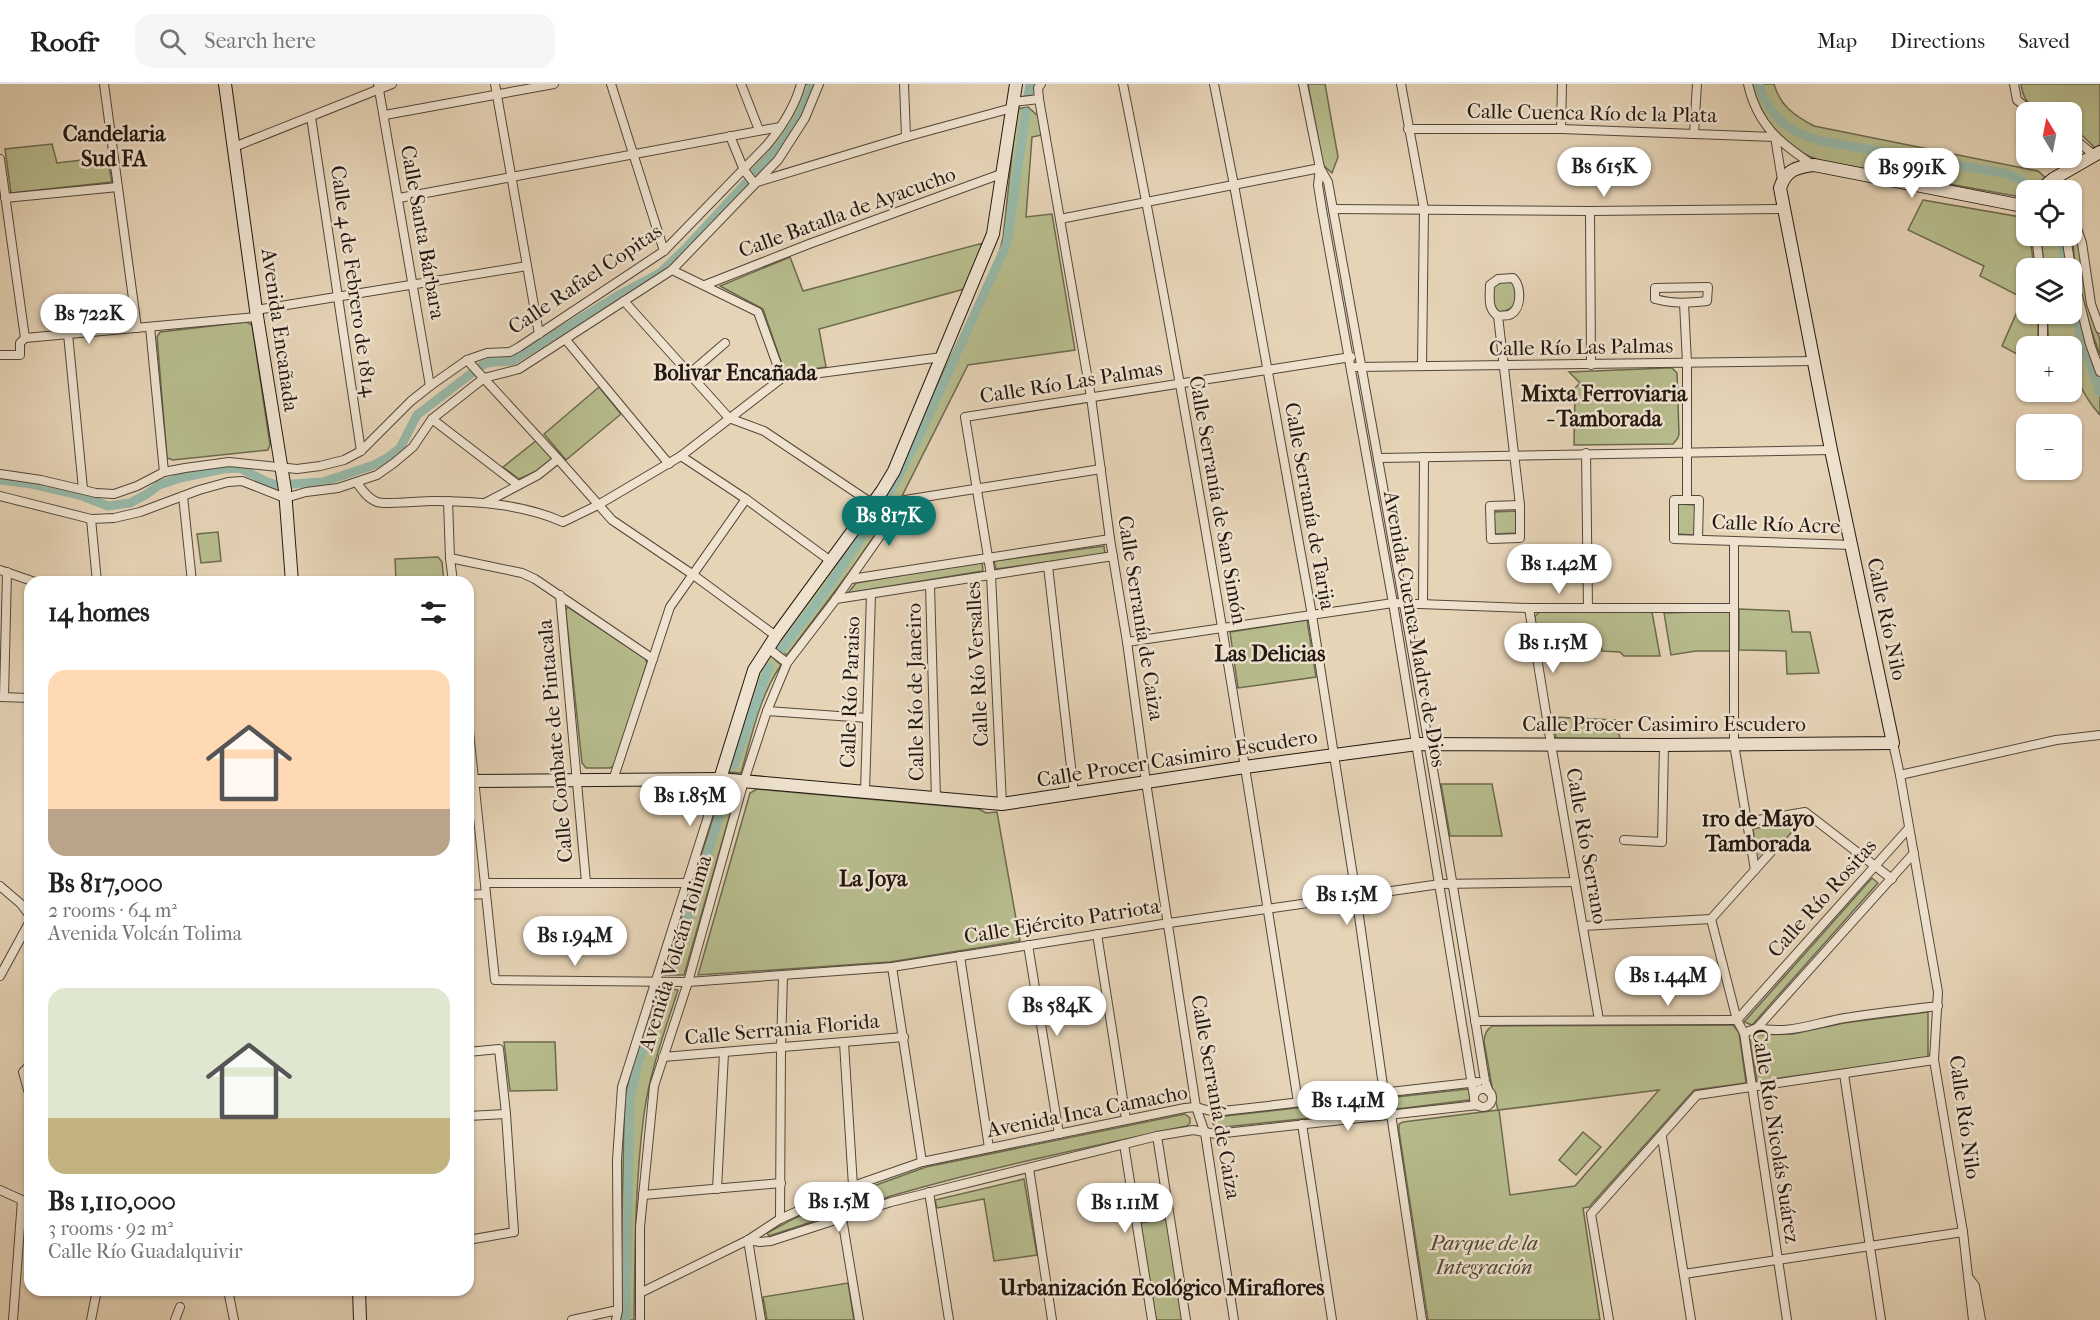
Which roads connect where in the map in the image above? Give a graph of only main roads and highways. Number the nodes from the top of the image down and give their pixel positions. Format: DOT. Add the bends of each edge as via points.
graph roads {
  1 [pos="225,84"];
  2 [pos="1016,84"];
  3 [pos="2097,154"];
  4 [pos="2059,180"];
  5 [pos="2016,205"];
  6 [pos="292,576"];
  7 [pos="1893,743"];
  8 [pos="720,779"];
  9 [pos="474,781"];
  10 [pos="359,1296"];
  11 [pos="360,1320"];
  1 -- 6 [label="main road, Avenida Encañada" via="282,470"];
  2 -- 8 [label="main road" via="990,242 894,471 754,670"];
  3 -- 4 [label="main road"];
  5 -- 7 [label="main road, Calle Río Nilo" via="1814,165 1788,172 1780,188"];
  7 -- 8 [label="main road, Calle Procer Casimiro Escudero" via="1417,744 1002,804"];
  8 -- 9 [label="main road, Calle Procer Casimiro Escudero"];
  10 -- 11 [label="main road"];
}
